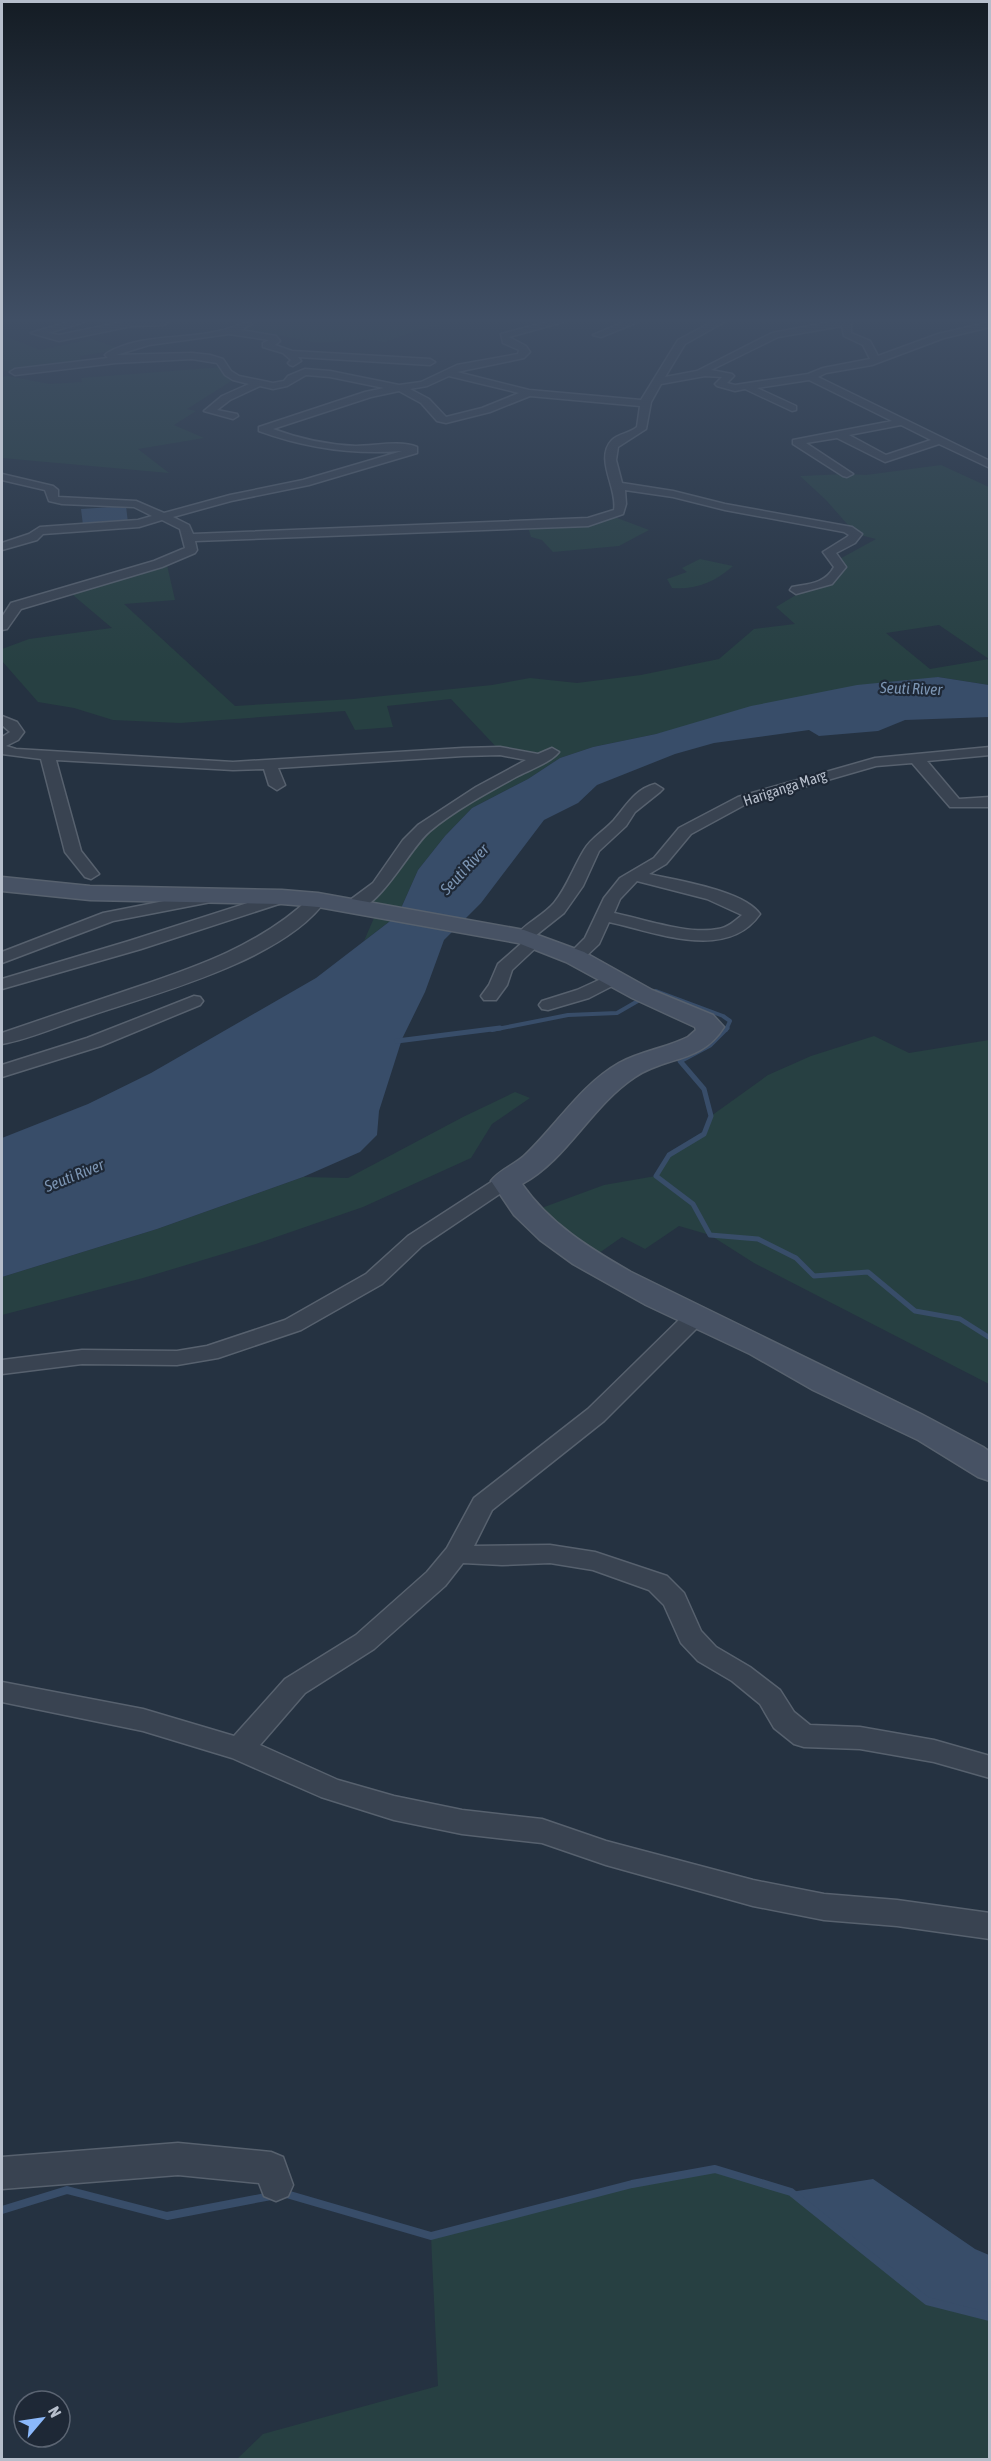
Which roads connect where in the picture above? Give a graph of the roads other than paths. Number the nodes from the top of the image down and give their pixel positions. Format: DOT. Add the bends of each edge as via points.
graph roads {
  1 [pos="293,437"];
  2 [pos="624,437"];
  3 [pos="829,437"];
  4 [pos="843,437"];
  5 [pos="934,437"];
  6 [pos="941,440"];
  7 [pos="990,465"];
  8 [pos="848,474"];
  9 [pos="2,477"];
  10 [pos="619,486"];
  11 [pos="165,517"];
  12 [pos="188,538"];
  13 [pos="2,547"];
  14 [pos="796,590"];
  15 [pos="2,626"];
  16 [pos="2,720"];
  17 [pos="2,743"];
  18 [pos="2,750"];
  19 [pos="990,751"];
  20 [pos="47,755"];
  21 [pos="916,758"];
  22 [pos="270,765"];
  23 [pos="277,785"];
  24 [pos="655,789"];
  25 [pos="990,802"];
  26 [pos="91,874"];
  27 [pos="636,876"];
  28 [pos="2,884"];
  29 [pos="210,897"];
  30 [pos="282,897"];
  31 [pos="318,900"];
  32 [pos="352,907"];
  33 [pos="603,916"];
  34 [pos="522,937"];
  35 [pos="575,957"];
  36 [pos="2,958"];
  37 [pos="612,979"];
  38 [pos="2,984"];
  39 [pos="490,996"];
  40 [pos="194,1001"];
  41 [pos="548,1005"];
  42 [pos="2,1039"];
  43 [pos="2,1071"];
  44 [pos="506,1181"];
  45 [pos="696,1317"];
  46 [pos="2,1367"];
  47 [pos="990,1469"];
  48 [pos="457,1554"];
  49 [pos="2,1692"];
  50 [pos="240,1749"];
  51 [pos="990,1767"];
  52 [pos="990,1926"];
  53 [pos="2,2173"];
  54 [pos="276,2185"];
  1 -- 11 [label="street" via="343,450 413,449 305,483 230,498"];
  2 -- 10 [label="street" via="613,444 610,457"];
  3 -- 8 [label="street" via="797,442"];
  4 -- 6 [label="street" via="885,459"];
  5 -- 6 [label="street"];
  6 -- 7 [label="street"];
  9 -- 11 [label="street" via="49,488 53,499 136,504"];
  10 -- 12 [label="street" via="619,512 588,522"];
  10 -- 14 [label="street" via="848,528 856,534 829,552 840,567 833,580"];
  11 -- 12 [label="street" via="186,527"];
  11 -- 13 [label="street" via="139,523 40,531"];
  12 -- 15 [label="street" via="191,550 158,564 16,606"];
  16 -- 17 [label="street" via="17,732"];
  18 -- 20 [label="street"];
  19 -- 21 [label="street, Hariganga Marg"];
  20 -- 22 [label="street" via="193,765"];
  20 -- 26 [label="street" via="73,852"];
  21 -- 25 [label="street" via="955,804"];
  21 -- 27 [label="street, Hariganga Marg" via="854,766 743,800 685,831 660,861"];
  22 -- 23 [label="street"];
  22 -- 32 [label="street" via="308,759 463,752 545,755 481,790 424,828 380,886"];
  24 -- 34 [label="street" via="629,809 593,848 575,886 558,909"];
  27 -- 33 [label="street, Hariganga Marg" via="626,881"];
  27 -- 33 [label="street" via="713,896 743,906 752,914 731,931 712,935"];
  28 -- 29 [label="street" via="90,893"];
  29 -- 30 [label="street"];
  29 -- 36 [label="street" via="109,917"];
  30 -- 31 [label="street"];
  30 -- 38 [label="street"];
  31 -- 32 [label="street"];
  31 -- 42 [label="street" via="278,935 212,968"];
  32 -- 34 [label="street"];
  33 -- 35 [label="street, Hariganga Marg" via="593,940"];
  34 -- 35 [label="street"];
  34 -- 39 [label="street"];
  35 -- 37 [label="street"];
  37 -- 41 [label="street"];
  37 -- 44 [label="street" via="704,1021 711,1027 708,1034 695,1044 629,1069 607,1085 531,1166"];
  40 -- 43 [label="street" via="94,1042"];
  44 -- 45 [label="street" via="514,1198 538,1224 574,1251"];
  44 -- 46 [label="street" via="415,1241 374,1279 293,1325 210,1353 177,1358 82,1357"];
  45 -- 47 [label="street" via="929,1431"];
  45 -- 48 [label="street" via="596,1415 483,1504"];
  48 -- 50 [label="street" via="436,1579 365,1642 295,1686"];
  48 -- 51 [label="street" via="550,1554 595,1561 658,1583 675,1600 689,1635 707,1654 770,1697 784,1720 804,1736 860,1738 934,1751"];
  49 -- 50 [label="street" via="143,1720"];
  50 -- 52 [label="street" via="331,1789 394,1808 462,1822 542,1831 606,1854 753,1893 824,1907"];
  53 -- 54 [label="street" via="178,2159 271,2168"];
}
